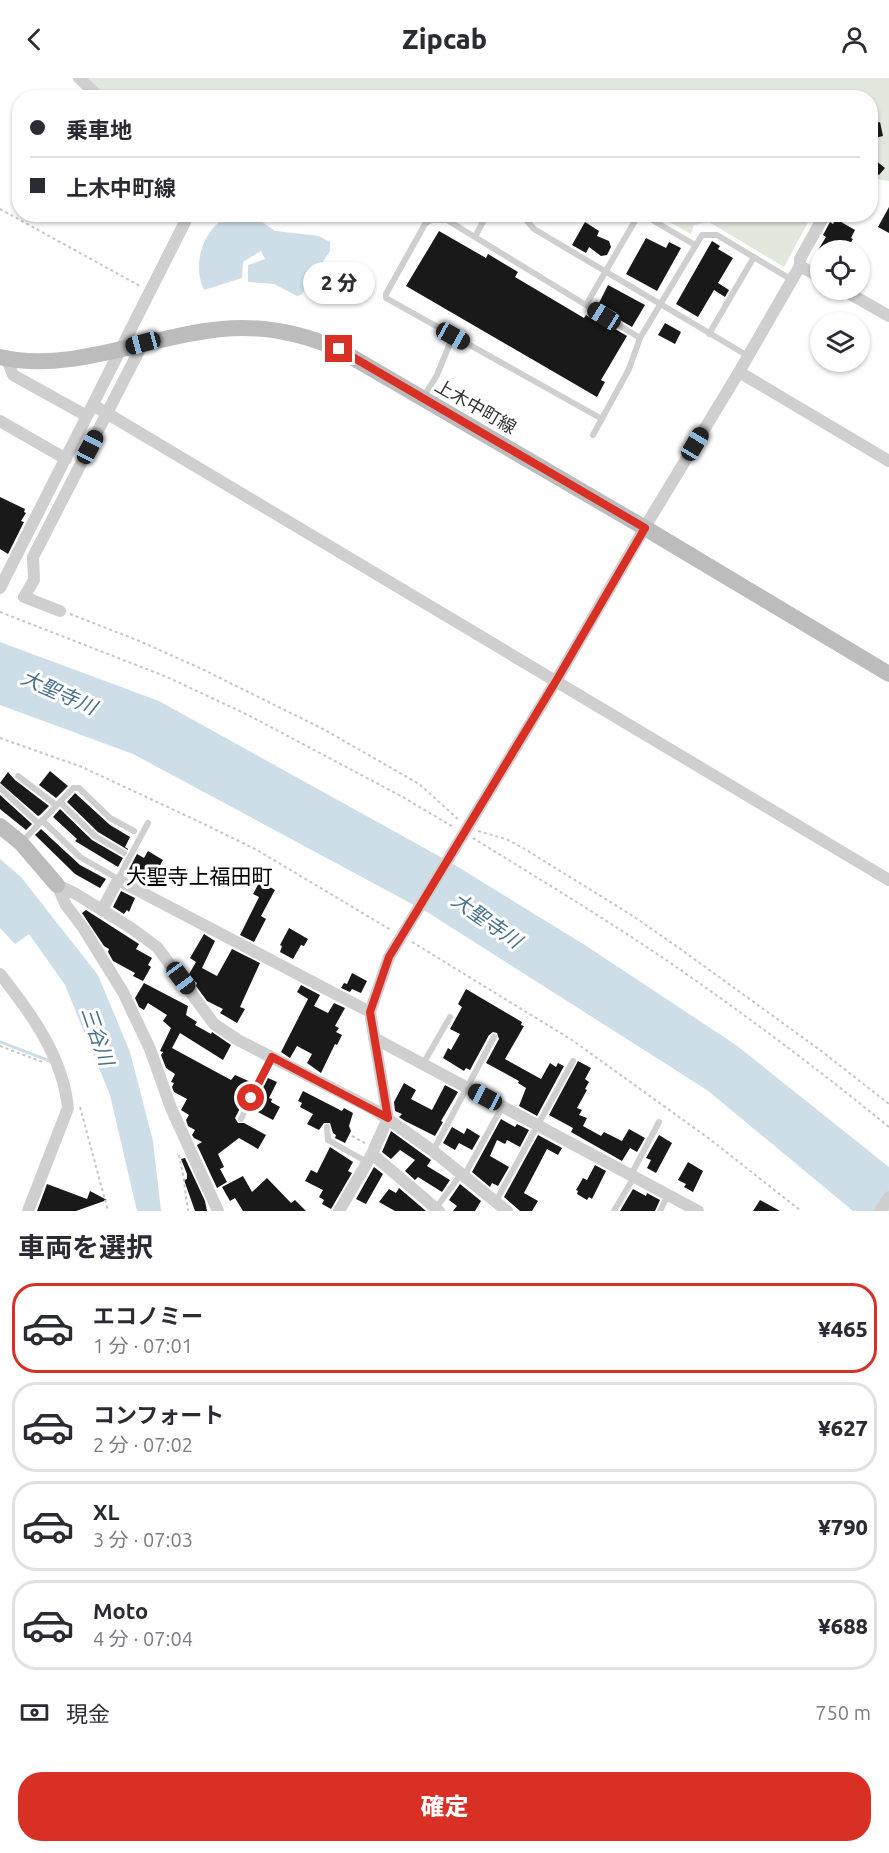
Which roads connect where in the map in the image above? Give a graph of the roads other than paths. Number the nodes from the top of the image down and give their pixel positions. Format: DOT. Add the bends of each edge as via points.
graph roads {
  1 [pos="79,78"];
  2 [pos="92,90"];
  3 [pos="185,222"];
  4 [pos="428,222"];
  5 [pos="450,222"];
  6 [pos="483,222"];
  7 [pos="528,222"];
  8 [pos="636,222"];
  9 [pos="655,222"];
  10 [pos="821,222"];
  11 [pos="475,237"];
  12 [pos="695,245"];
  13 [pos="754,257"];
  14 [pos="800,266"];
  15 [pos="605,272"];
  16 [pos="810,272"];
  17 [pos="792,280"];
  18 [pos="861,300"];
  19 [pos="586,305"];
  20 [pos="660,305"];
  21 [pos="889,316"];
  22 [pos="709,334"];
  23 [pos="453,336"];
  24 [pos="640,338"];
  25 [pos="143,343"];
  26 [pos="121,349"];
  27 [pos="748,356"];
  28 [pos="3,358"];
  29 [pos="739,372"];
  30 [pos="423,398"];
  31 [pos="90,411"];
  32 [pos="108,414"];
  33 [pos="602,419"];
  34 [pos="1,424"];
  35 [pos="593,435"];
  36 [pos="66,459"];
  37 [pos="889,461"];
  38 [pos="645,528"];
  39 [pos="0,588"];
  40 [pos="60,611"];
  41 [pos="889,674"];
  42 [pos="556,681"];
  43 [pos="18,776"];
  44 [pos="0,788"];
  45 [pos="58,804"];
  46 [pos="41,822"];
  47 [pos="148,823"];
  48 [pos="0,826"];
  49 [pos="134,831"];
  50 [pos="21,843"];
  51 [pos="124,853"];
  52 [pos="115,878"];
  53 [pos="889,880"];
  54 [pos="57,885"];
  55 [pos="102,910"];
  56 [pos="0,974"];
  57 [pos="370,1012"];
  58 [pos="450,1017"];
  59 [pos="494,1037"];
  60 [pos="374,1038"];
  61 [pos="272,1057"];
  62 [pos="573,1061"];
  63 [pos="423,1064"];
  64 [pos="467,1088"];
  65 [pos="502,1106"];
  66 [pos="388,1118"];
  67 [pos="241,1119"];
  68 [pos="659,1122"];
  69 [pos="537,1125"];
  70 [pos="327,1128"];
  71 [pos="433,1150"];
  72 [pos="371,1155"];
  73 [pos="463,1175"];
  74 [pos="633,1176"];
  75 [pos="668,1195"];
  76 [pos="889,1197"];
  77 [pos="495,1202"];
  78 [pos="437,1210"];
  79 [pos="28,1211"];
  80 [pos="218,1211"];
  81 [pos="339,1211"];
  82 [pos="507,1211"];
  83 [pos="615,1211"];
  84 [pos="660,1211"];
  85 [pos="698,1211"];
  86 [pos="880,1211"];
  1 -- 2 [label="street"];
  3 -- 26 [label="street"];
  4 -- 23 [label="lane" via="386,298"];
  5 -- 11 [label="lane"];
  6 -- 11 [label="lane"];
  7 -- 15 [label="lane"];
  8 -- 15 [label="lane"];
  9 -- 12 [label="lane"];
  10 -- 14 [label="street"];
  11 -- 19 [label="lane"];
  12 -- 13 [label="lane" via="702,235 717,235"];
  12 -- 20 [label="lane"];
  13 -- 17 [label="lane"];
  13 -- 22 [label="lane"];
  14 -- 16 [label="street"];
  14 -- 17 [label="street"];
  15 -- 19 [label="lane"];
  15 -- 20 [label="lane"];
  17 -- 27 [label="street"];
  18 -- 21 [label="street"];
  19 -- 24 [label="lane"];
  20 -- 22 [label="lane"];
  20 -- 24 [label="lane"];
  22 -- 27 [label="lane"];
  23 -- 30 [label="lane"];
  23 -- 33 [label="lane"];
  24 -- 33 [label="lane" via="629,369"];
  25 -- 26 [label="main road, 上木中町線"];
  25 -- 30 [label="main road, 上木中町線" via="222,328 295,334 339,349"];
  25 -- 32 [label="street"];
  26 -- 28 [label="main road, 上木中町線" via="37,361"];
  26 -- 31 [label="street"];
  27 -- 29 [label="street"];
  28 -- 31 [label="street" via="13,375"];
  29 -- 37 [label="street"];
  29 -- 38 [label="street"];
  30 -- 38 [label="main road, 上木中町線"];
  31 -- 32 [label="street"];
  31 -- 36 [label="street"];
  32 -- 40 [label="street" via="33,557 34,580 24,597"];
  32 -- 42 [label="street"];
  33 -- 35 [label="lane"];
  34 -- 36 [label="street"];
  36 -- 39 [label="street"];
  38 -- 41 [label="main road, 上木中町線"];
  38 -- 42 [label="street"];
  42 -- 53 [label="street"];
  42 -- 57 [label="street" via="389,957"];
  43 -- 45 [label="lane"];
  44 -- 46 [label="lane"];
  45 -- 46 [label="lane"];
  45 -- 49 [label="lane" via="73,788 79,788 110,818"];
  45 -- 51 [label="lane" via="95,836"];
  46 -- 50 [label="lane"];
  46 -- 52 [label="lane" via="80,857"];
  47 -- 52 [label="lane"];
  48 -- 50 [label="main road"];
  50 -- 54 [label="main road"];
  52 -- 55 [label="street"];
  52 -- 57 [label="street"];
  54 -- 55 [label="street"];
  54 -- 80 [label="street" via="123,992"];
  55 -- 61 [label="street" via="156,947 214,1024"];
  56 -- 79 [label="street" via="41,1031 64,1082 68,1108"];
  57 -- 60 [label="street"];
  58 -- 63 [label="lane"];
  59 -- 64 [label="lane"];
  60 -- 63 [label="street"];
  60 -- 66 [label="street"];
  61 -- 66 [label="street"];
  61 -- 67 [label="lane"];
  62 -- 69 [label="lane"];
  63 -- 64 [label="street"];
  64 -- 65 [label="street"];
  64 -- 71 [label="lane"];
  65 -- 69 [label="street"];
  65 -- 73 [label="lane"];
  66 -- 71 [label="street"];
  66 -- 72 [label="street"];
  68 -- 74 [label="lane"];
  69 -- 74 [label="street"];
  69 -- 77 [label="lane"];
  70 -- 72 [label="lane" via="328,1140"];
  71 -- 73 [label="street"];
  72 -- 78 [label="street"];
  72 -- 81 [label="street"];
  73 -- 77 [label="street"];
  73 -- 78 [label="lane"];
  74 -- 75 [label="street"];
  74 -- 83 [label="lane"];
  75 -- 84 [label="lane"];
  75 -- 85 [label="street"];
  76 -- 86 [label="street"];
  77 -- 82 [label="street"];
}
